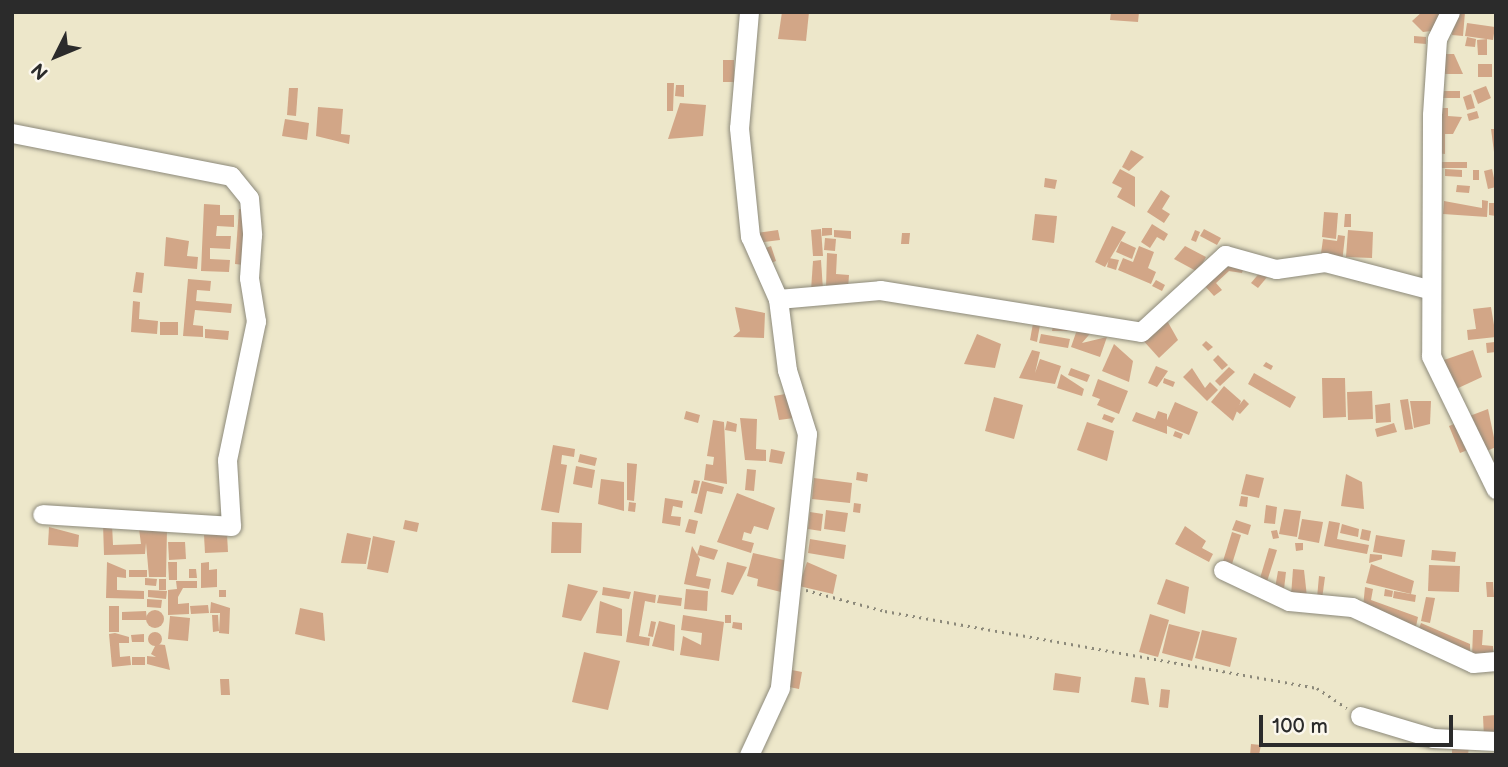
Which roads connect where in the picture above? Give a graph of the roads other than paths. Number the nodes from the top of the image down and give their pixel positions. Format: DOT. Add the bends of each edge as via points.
graph roads {
  1 [pos="749,12"];
  2 [pos="1450,12"];
  3 [pos="12,133"];
  4 [pos="1429,289"];
  5 [pos="778,299"];
  6 [pos="1496,489"];
  7 [pos="42,514"];
  8 [pos="1223,570"];
  9 [pos="1496,661"];
  10 [pos="1360,716"];
  11 [pos="1496,741"];
  12 [pos="749,755"];
  1 -- 5 [label="street" via="740,141 750,236"];
  2 -- 4 [label="street" via="1437,39"];
  3 -- 7 [label="street" via="231,176 249,198 252,235 249,278 256,321 227,460 231,526"];
  4 -- 5 [label="street" via="1325,262 1276,269 1225,255 1141,332 880,290"];
  4 -- 6 [label="street" via="1431,356"];
  5 -- 12 [label="street" via="787,369 807,433 779,688"];
  8 -- 9 [label="street" via="1289,601 1352,607 1473,663"];
  10 -- 11 [label="street" via="1433,738"];
}
